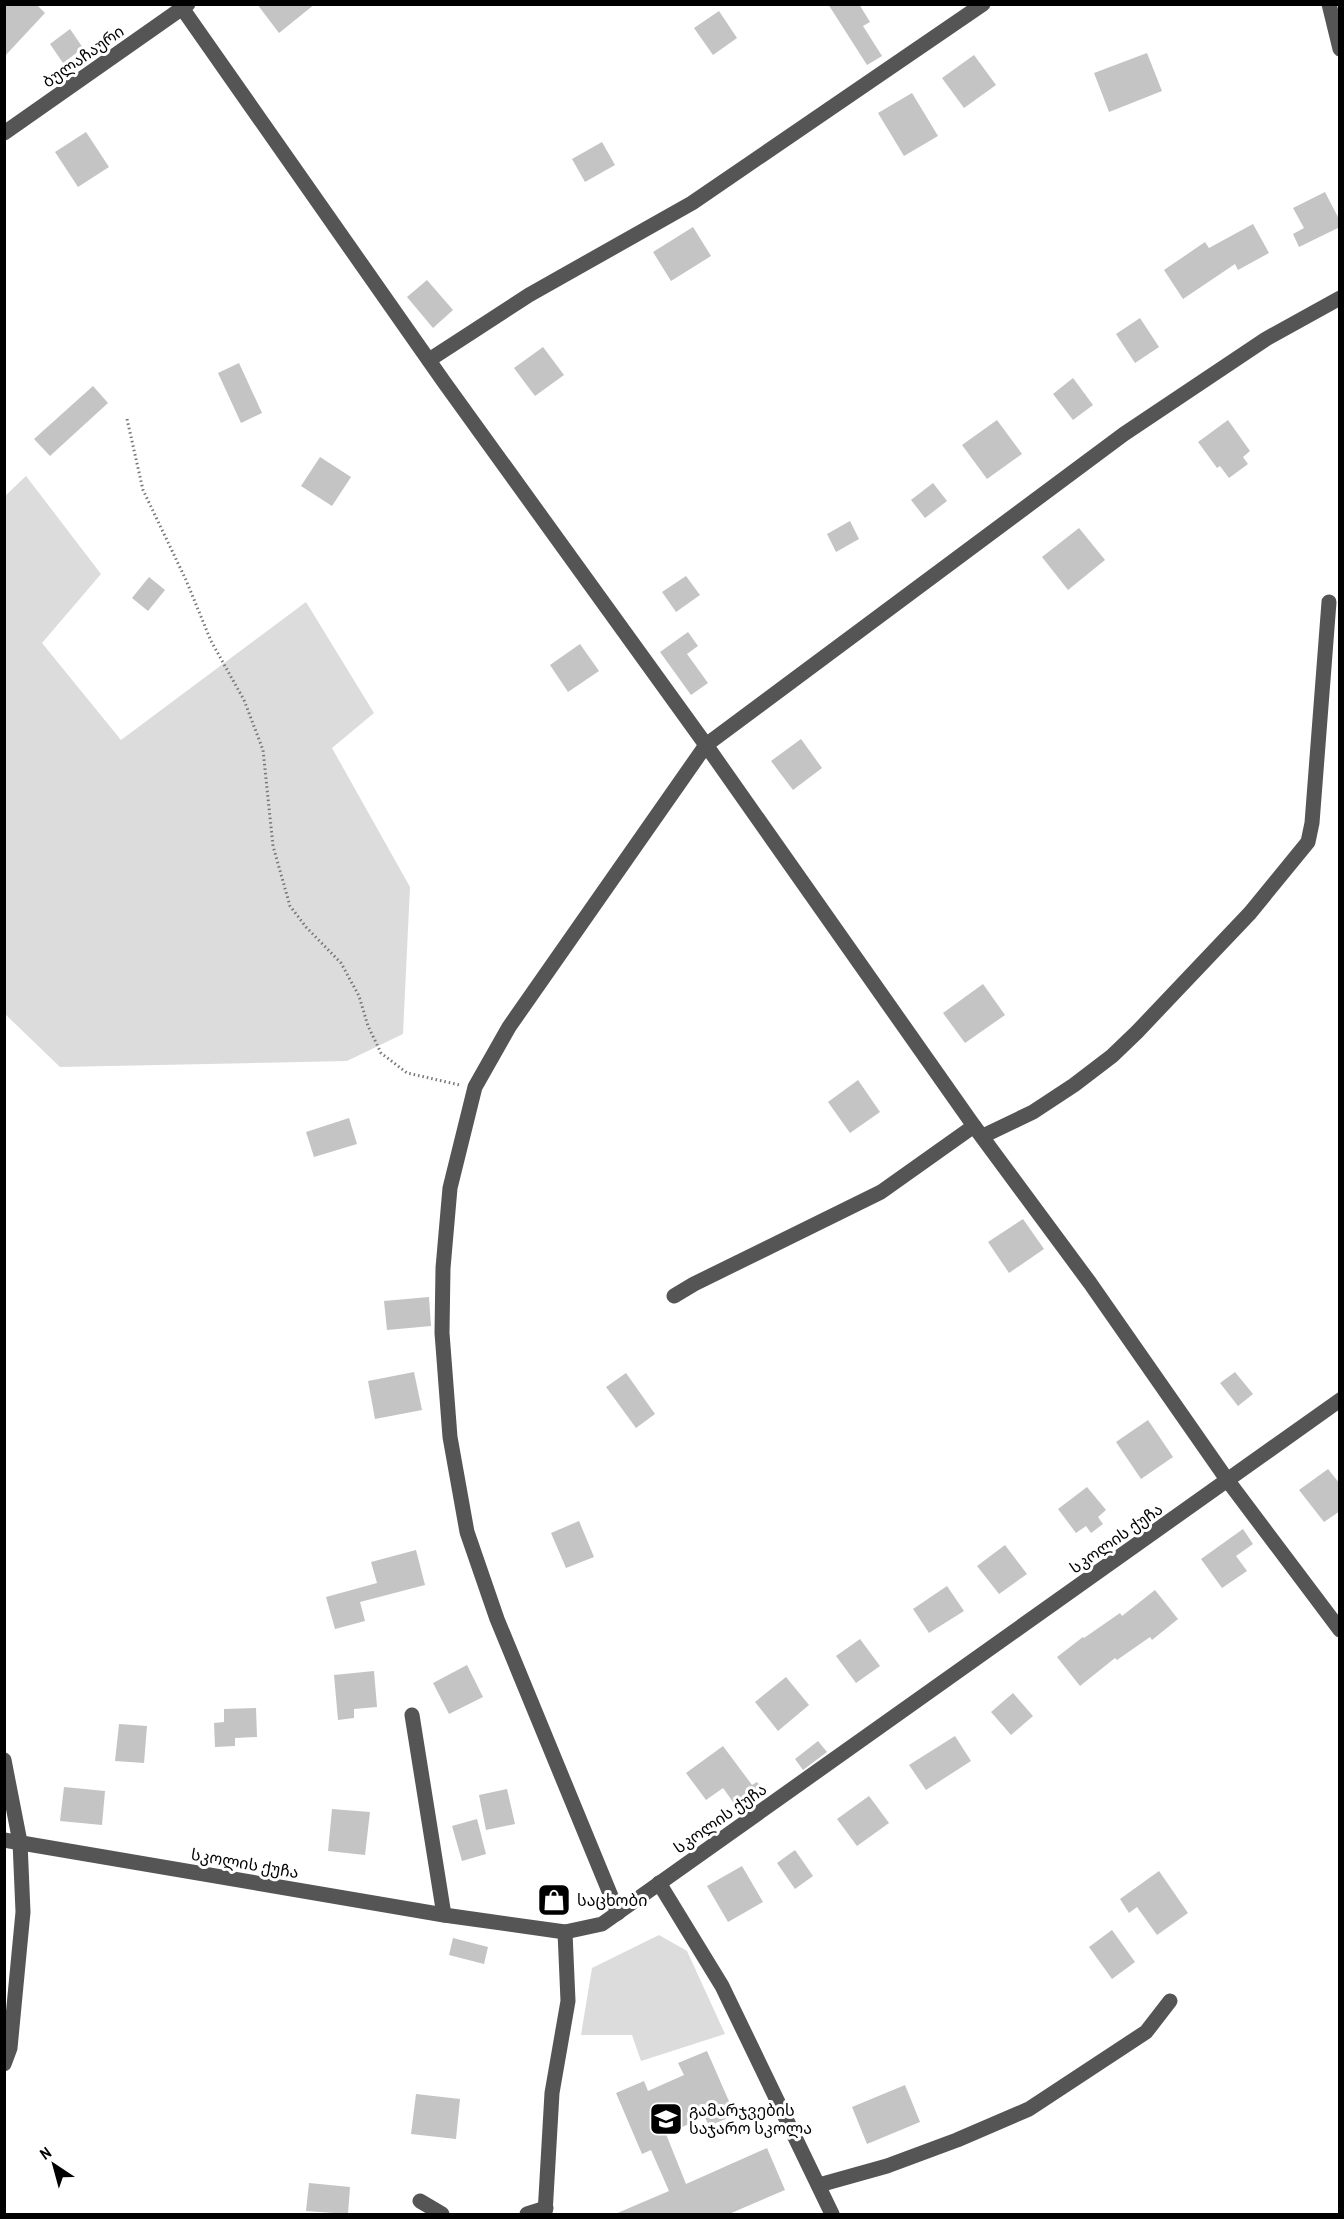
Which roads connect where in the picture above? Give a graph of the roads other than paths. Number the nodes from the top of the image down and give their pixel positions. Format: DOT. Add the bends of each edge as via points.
graph roads {
  1 [pos="983,4"];
  2 [pos="1329,4"];
  3 [pos="185,6"];
  4 [pos="1340,49"];
  5 [pos="4,133"];
  6 [pos="1340,298"];
  7 [pos="429,360"];
  8 [pos="1329,602"];
  9 [pos="706,745"];
  10 [pos="979,1131"];
  11 [pos="674,1296"];
  12 [pos="1340,1400"];
  13 [pos="1228,1481"];
  14 [pos="1340,1630"];
  15 [pos="412,1715"];
  16 [pos="4,1760"];
  17 [pos="12,1841"];
  18 [pos="659,1883"];
  19 [pos="618,1913"];
  20 [pos="444,1915"];
  21 [pos="565,1932"];
  22 [pos="1170,2001"];
  23 [pos="4,2064"];
  24 [pos="819,2185"];
  25 [pos="420,2201"];
  26 [pos="545,2211"];
  27 [pos="442,2214"];
  28 [pos="527,2214"];
  29 [pos="832,2214"];
  1 -- 7 [label="street" via="692,203 529,295"];
  2 -- 4 [label="street"];
  3 -- 5 [label="street, ბულაჩაური"];
  3 -- 7 [label="street"];
  6 -- 9 [label="street" via="1266,339 1124,434"];
  7 -- 9 [label="street"];
  8 -- 10 [label="street" via="1308,842 1250,913 1112,1056 1032,1112"];
  9 -- 10 [label="street"];
  9 -- 19 [label="street" via="509,1027 476,1087 450,1188 443,1268 442,1333 450,1437 467,1532 497,1619"];
  10 -- 11 [label="street" via="881,1192"];
  10 -- 13 [label="street"];
  12 -- 13 [label="street, სკოლის ქუჩა"];
  13 -- 14 [label="street"];
  13 -- 18 [label="street, სკოლის ქუჩა"];
  15 -- 20 [label="street"];
  16 -- 17 [label="street"];
  17 -- 20 [label="street, სკოლის ქუჩა"];
  17 -- 23 [label="street" via="23,1912 10,2048"];
  18 -- 19 [label="street, სკოლის ქუჩა"];
  18 -- 24 [label="street" via="722,1986"];
  19 -- 21 [label="street, სკოლის ქუჩა" via="602,1924"];
  20 -- 21 [label="street, სკოლის ქუჩა"];
  21 -- 26 [label="street" via="568,2001 552,2093"];
  22 -- 24 [label="street" via="1146,2032 1029,2109 957,2140"];
  24 -- 29 [label="street"];
  25 -- 27 [label="street"];
  26 -- 28 [label="street"];
}
